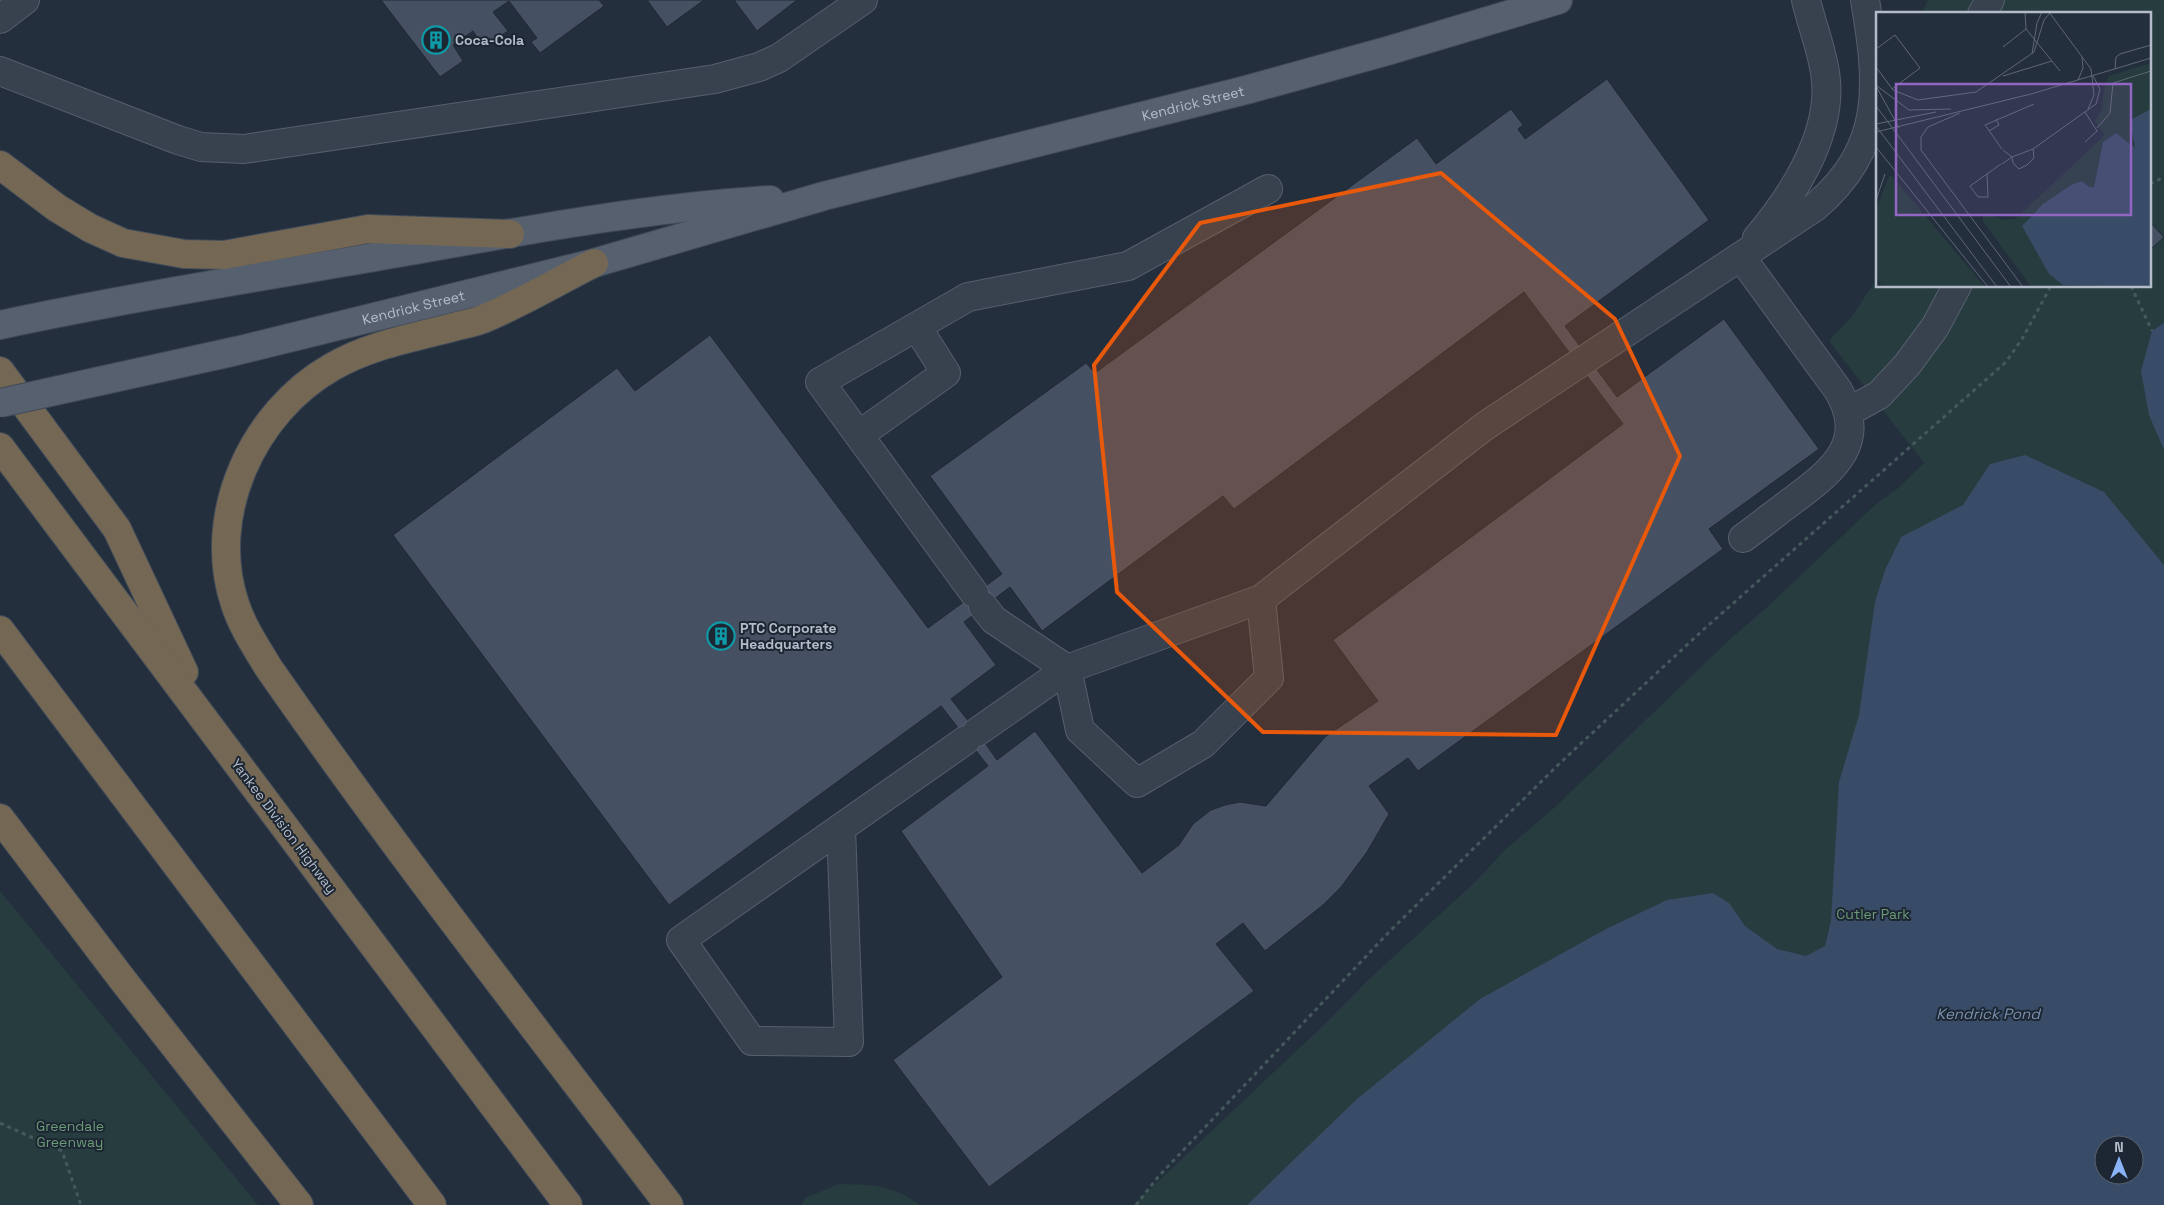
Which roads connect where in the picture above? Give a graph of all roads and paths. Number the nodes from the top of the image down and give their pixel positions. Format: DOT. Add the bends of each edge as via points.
graph roads {
  1 [pos="25,0"];
  2 [pos="863,0"];
  3 [pos="1558,0"];
  4 [pos="1806,0"];
  5 [pos="1866,0"];
  6 [pos="1990,0"];
  7 [pos="1983,12"];
  8 [pos="0,19"];
  9 [pos="0,72"];
  10 [pos="1876,104"];
  11 [pos="3,168"];
  12 [pos="2164,177"];
  13 [pos="2152,183"];
  14 [pos="1268,189"];
  15 [pos="824,196"];
  16 [pos="510,234"];
  17 [pos="1741,257"];
  18 [pos="594,263"];
  19 [pos="1956,288"];
  20 [pos="2050,288"];
  21 [pos="2132,288"];
  22 [pos="11,323"];
  23 [pos="917,327"];
  24 [pos="2152,331"];
  25 [pos="0,371"];
  26 [pos="0,403"];
  27 [pos="1847,408"];
  28 [pos="859,435"];
  29 [pos="0,447"];
  30 [pos="1743,538"];
  31 [pos="1260,599"];
  32 [pos="0,630"];
  33 [pos="1067,669"];
  34 [pos="206,722"];
  35 [pos="0,818"];
  36 [pos="841,828"];
  37 [pos="0,1123"];
  38 [pos="81,1205"];
  39 [pos="299,1205"];
  40 [pos="432,1205"];
  41 [pos="568,1205"];
  42 [pos="669,1205"];
  43 [pos="1136,1205"];
  1 -- 8 [label="lane"];
  2 -- 9 [label="lane" via="780,58 738,74 244,149 201,146 178,140"];
  3 -- 15 [label="main road, Kendrick Street" via="1246,90"];
  4 -- 17 [label="lane" via="1826,81 1823,120 1818,139 1798,178"];
  5 -- 10 [label="lane"];
  6 -- 7 [label="lane"];
  10 -- 17 [label="lane" via="1864,142 1840,184 1815,207"];
  11 -- 16 [label="highway" via="57,208 95,230 123,242 184,254 224,255 368,229"];
  12 -- 13 [label="path"];
  14 -- 23 [label="lane" via="1128,266 968,297"];
  15 -- 16 [label="main road, Kendrick Street" via="702,204"];
  15 -- 18 [label="main road, Kendrick Street"];
  16 -- 22 [label="main road, Kendrick Street" via="164,293"];
  17 -- 27 [label="lane" via="1838,390"];
  17 -- 31 [label="lane" via="1485,426"];
  18 -- 26 [label="main road, Kendrick Street, bridge" via="236,352"];
  18 -- 42 [label="highway" via="482,320 353,356 296,392 266,425 242,470 230,510 226,557 235,604 268,667 360,799"];
  19 -- 27 [label="lane" via="1935,327 1907,366 1879,395 1859,406"];
  20 -- 43 [label="path" via="2006,362 1703,630 1560,763 1344,979 1158,1177"];
  21 -- 24 [label="path"];
  23 -- 28 [label="lane" via="946,373"];
  23 -- 28 [label="lane" via="820,382"];
  25 -- 34 [label="highway" via="118,530"];
  27 -- 30 [label="lane" via="1849,441 1839,460 1820,480"];
  28 -- 33 [label="lane" via="994,620"];
  29 -- 34 [label="highway, Yankee Division Highway"];
  31 -- 33 [label="lane"];
  31 -- 33 [label="lane" via="1269,678 1203,744 1137,783 1080,730"];
  32 -- 40 [label="highway"];
  33 -- 36 [label="lane"];
  34 -- 41 [label="highway, Yankee Division Highway"];
  35 -- 39 [label="highway"];
  36 -- 36 [label="lane" via="849,1042 752,1041 682,940"];
  37 -- 38 [label="path" via="62,1151"];
}
